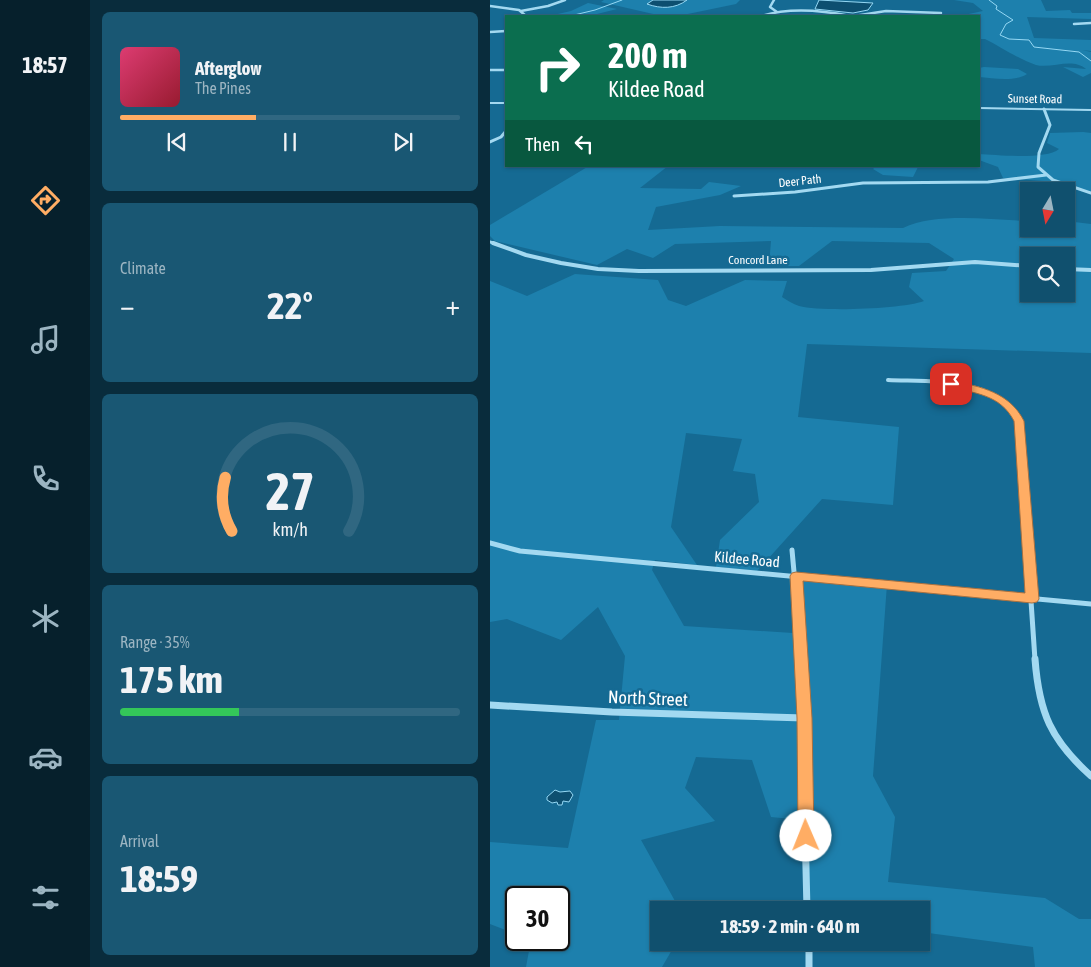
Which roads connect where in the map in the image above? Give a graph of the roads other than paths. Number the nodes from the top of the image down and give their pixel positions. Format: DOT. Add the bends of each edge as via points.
graph roads {
  1 [pos="565,0"];
  2 [pos="774,0"];
  3 [pos="490,6"];
  4 [pos="521,11"];
  5 [pos="778,12"];
  6 [pos="941,13"];
  7 [pos="525,15"];
  8 [pos="765,15"];
  9 [pos="844,15"];
  10 [pos="859,15"];
  11 [pos="1074,24"];
  12 [pos="1091,24"];
  13 [pos="505,31"];
  14 [pos="490,32"];
  15 [pos="490,70"];
  16 [pos="505,70"];
  17 [pos="490,103"];
  18 [pos="505,103"];
  19 [pos="980,108"];
  20 [pos="1044,109"];
  21 [pos="1091,110"];
  22 [pos="505,132"];
  23 [pos="490,142"];
  24 [pos="1046,175"];
  25 [pos="1091,193"];
  26 [pos="734,196"];
  27 [pos="490,242"];
  28 [pos="1020,265"];
  29 [pos="1075,269"];
  30 [pos="1091,270"];
  31 [pos="888,380"];
  32 [pos="490,543"];
  33 [pos="792,550"];
  34 [pos="796,576"];
  35 [pos="1032,599"];
  36 [pos="1091,604"];
  37 [pos="490,705"];
  38 [pos="804,718"];
  39 [pos="1091,776"];
  40 [pos="807,901"];
  41 [pos="809,951"];
  42 [pos="810,967"];
  1 -- 4 [label="street"];
  2 -- 5 [label="street" via="770,7"];
  3 -- 4 [label="street"];
  4 -- 7 [label="street"];
  5 -- 8 [label="street"];
  5 -- 9 [label="street"];
  6 -- 10 [label="street" via="886,11"];
  11 -- 12 [label="street"];
  13 -- 14 [label="street"];
  15 -- 16 [label="street"];
  17 -- 18 [label="street"];
  19 -- 20 [label="street, Sunset Road"];
  20 -- 21 [label="street, Sunset Road"];
  20 -- 24 [label="street" via="1050,125 1037,161"];
  22 -- 23 [label="street"];
  24 -- 25 [label="street"];
  24 -- 26 [label="street, Deer Path" via="988,182 863,183"];
  27 -- 28 [label="street, Concord Lane" via="561,263 639,271 871,270 975,262"];
  29 -- 30 [label="street"];
  31 -- 35 [label="street" via="975,388 996,397 1014,411 1019,421"];
  32 -- 34 [label="street, Kildee Road" via="520,550"];
  33 -- 34 [label="street"];
  34 -- 35 [label="street, Kildee Road"];
  34 -- 38 [label="street"];
  35 -- 36 [label="street, Kildee Road"];
  35 -- 39 [label="street" via="1036,672 1042,710 1053,735 1070,758"];
  37 -- 38 [label="street, North Street"];
  38 -- 40 [label="street"];
  41 -- 42 [label="street"];
}
